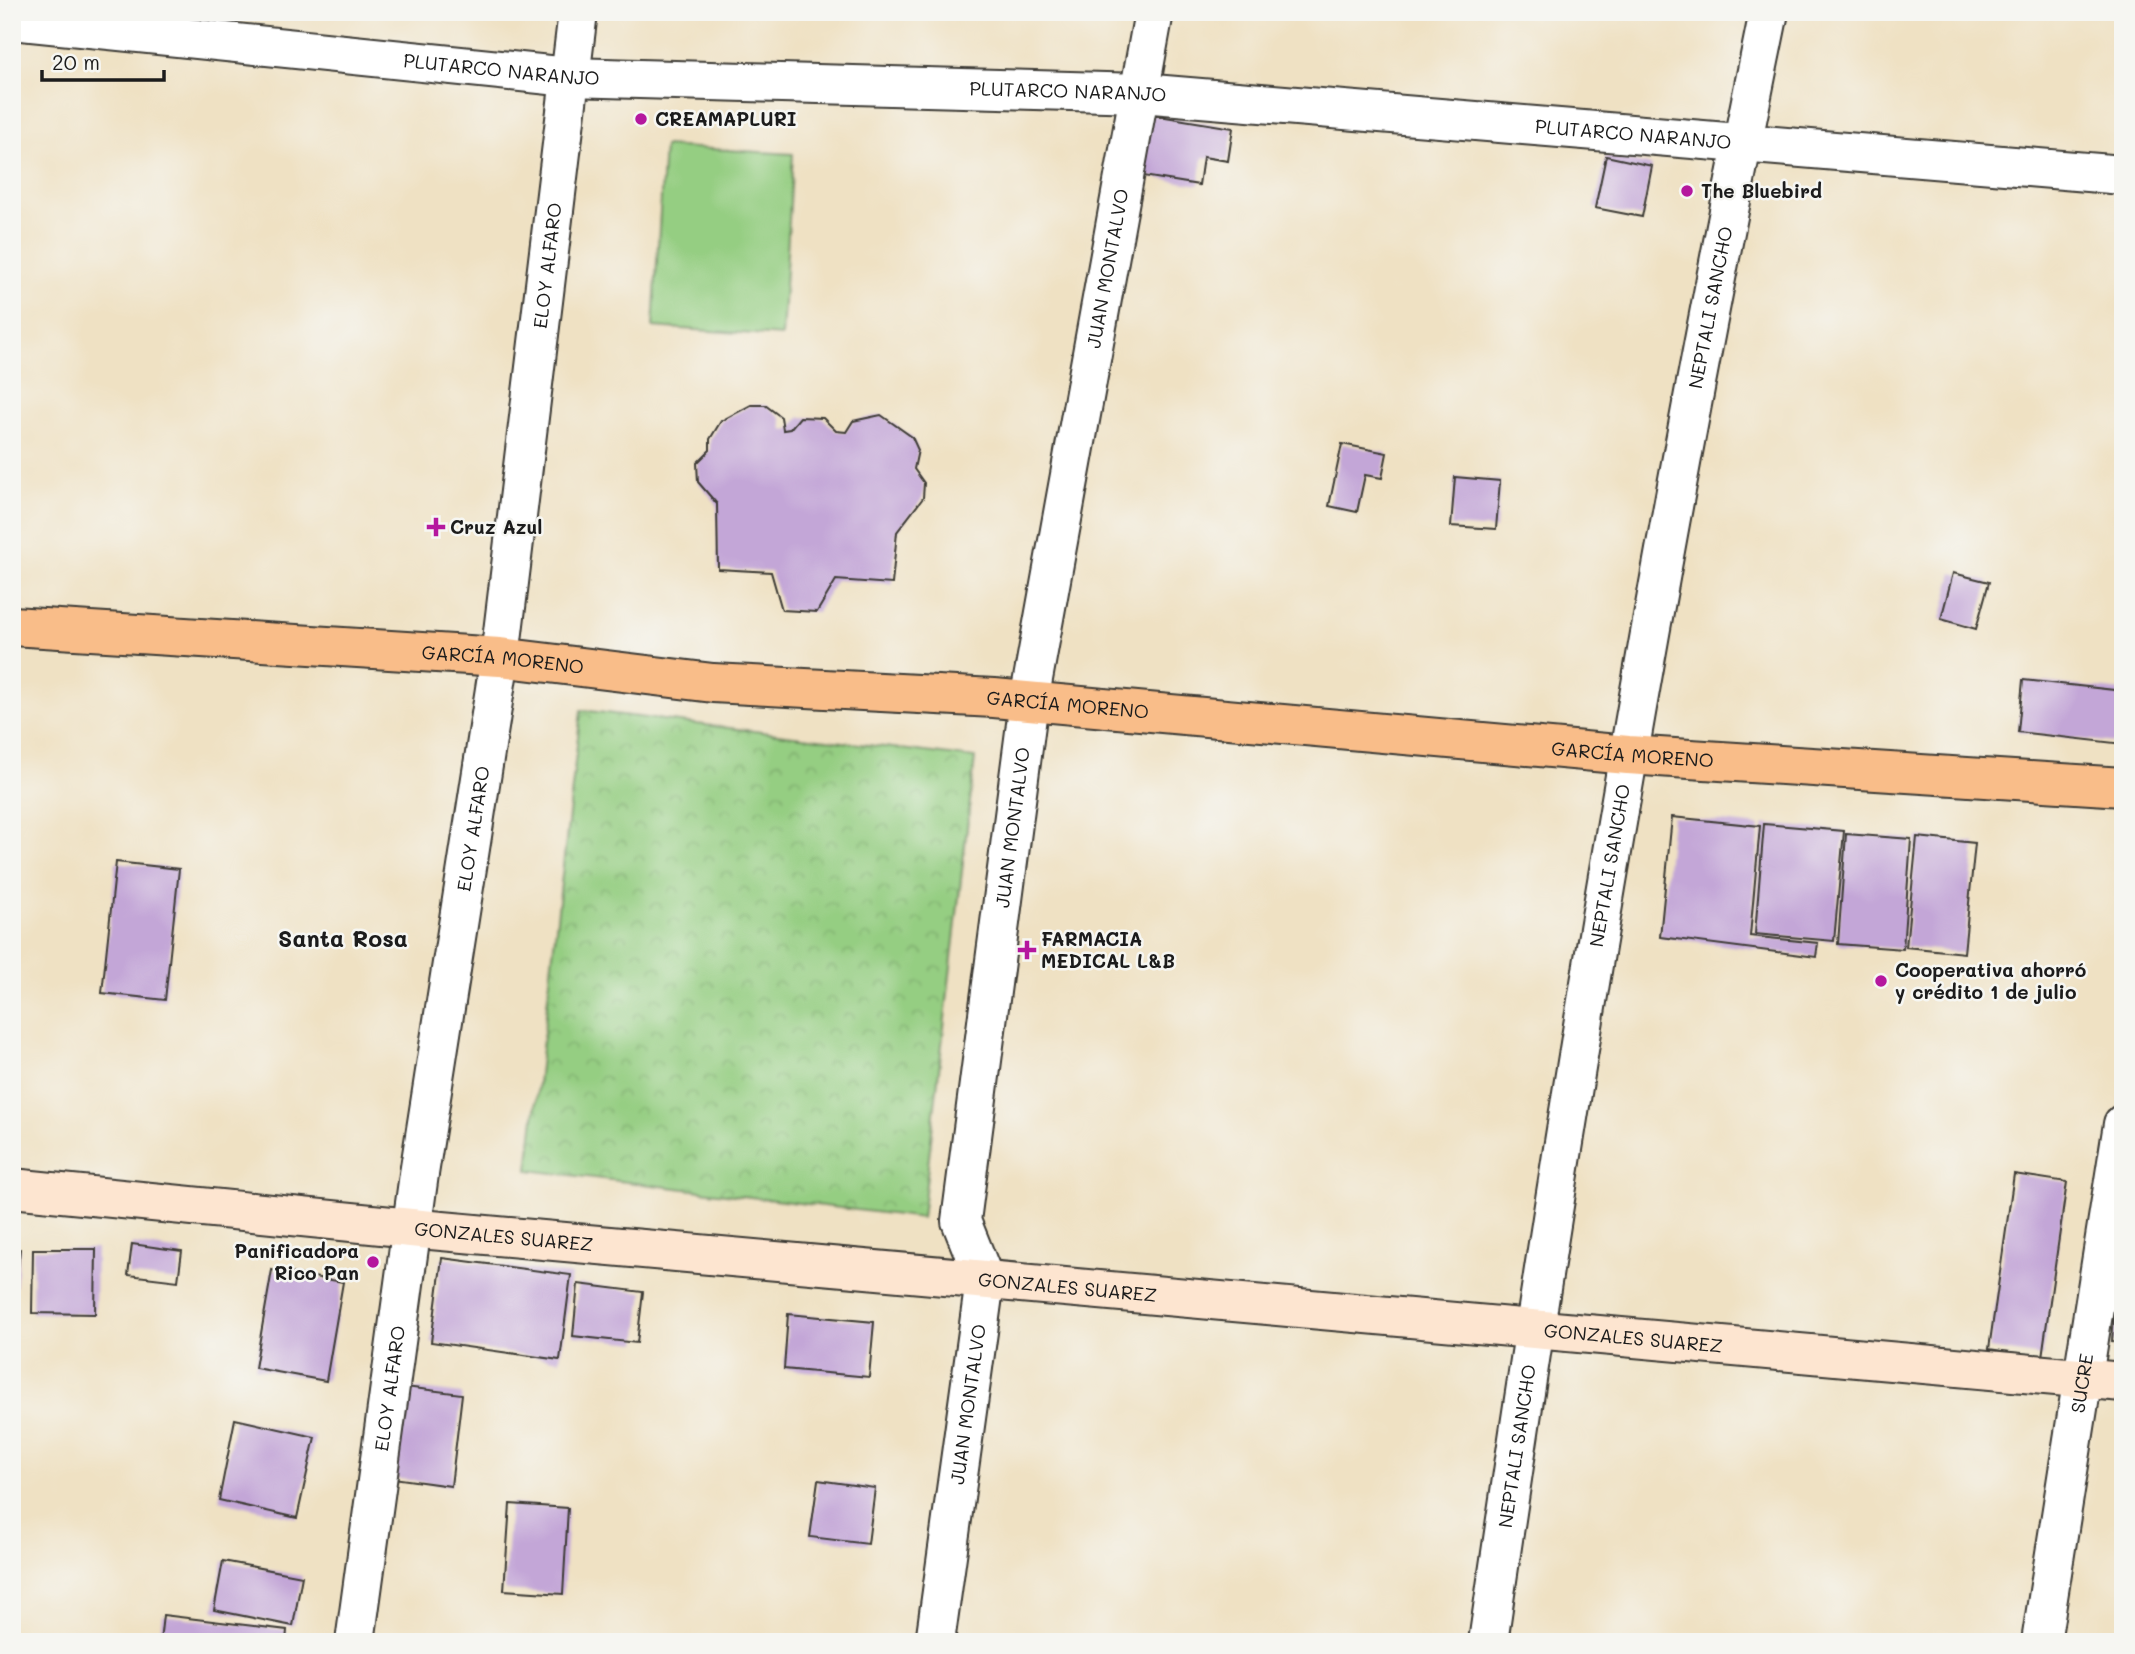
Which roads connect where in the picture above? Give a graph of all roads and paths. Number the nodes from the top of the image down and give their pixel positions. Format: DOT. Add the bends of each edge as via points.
graph roads {
  1 [pos="578,12"];
  2 [pos="1154,12"];
  3 [pos="1769,12"];
  4 [pos="12,20"];
  5 [pos="569,77"];
  6 [pos="1141,93"];
  7 [pos="1742,143"];
  8 [pos="2123,175"];
  9 [pos="12,626"];
  10 [pos="500,657"];
  11 [pos="1029,701"];
  12 [pos="1628,755"];
  13 [pos="2123,787"];
  14 [pos="2123,1124"];
  15 [pos="12,1188"];
  16 [pos="411,1228"];
  17 [pos="985,1281"];
  18 [pos="1533,1330"];
  19 [pos="2082,1378"];
  20 [pos="2123,1382"];
  21 [pos="355,1642"];
  22 [pos="935,1642"];
  23 [pos="1488,1642"];
  24 [pos="2040,1642"];
  1 -- 5 [label="street, ELOY ALFARO"];
  2 -- 6 [label="street, JUAN MONTALVO"];
  3 -- 7 [label="street, NEPTALI SANCHO"];
  4 -- 5 [label="street, PLUTARCO NARANJO"];
  5 -- 6 [label="street, PLUTARCO NARANJO"];
  5 -- 10 [label="street, ELOY ALFARO"];
  6 -- 7 [label="street, PLUTARCO NARANJO"];
  6 -- 11 [label="street, JUAN MONTALVO"];
  7 -- 8 [label="street, PLUTARCO NARANJO"];
  7 -- 12 [label="street, NEPTALI SANCHO"];
  9 -- 10 [label="highway, GARCÍA MORENO"];
  10 -- 11 [label="highway, GARCÍA MORENO" via="713,683"];
  10 -- 16 [label="street, ELOY ALFARO"];
  11 -- 12 [label="highway, GARCÍA MORENO"];
  11 -- 17 [label="street, JUAN MONTALVO" via="961,1222"];
  12 -- 13 [label="highway, GARCÍA MORENO"];
  12 -- 18 [label="street, NEPTALI SANCHO"];
  14 -- 19 [label="street, SUCRE"];
  15 -- 16 [label="street, GONZALES SUAREZ"];
  16 -- 17 [label="street, GONZALES SUAREZ"];
  16 -- 21 [label="street, ELOY ALFARO"];
  17 -- 18 [label="street, GONZALES SUAREZ"];
  17 -- 22 [label="street, JUAN MONTALVO"];
  18 -- 19 [label="street, GONZALES SUAREZ"];
  18 -- 23 [label="street, NEPTALI SANCHO"];
  19 -- 20 [label="street, GONZALES SUAREZ"];
  19 -- 24 [label="street, SUCRE"];
}
